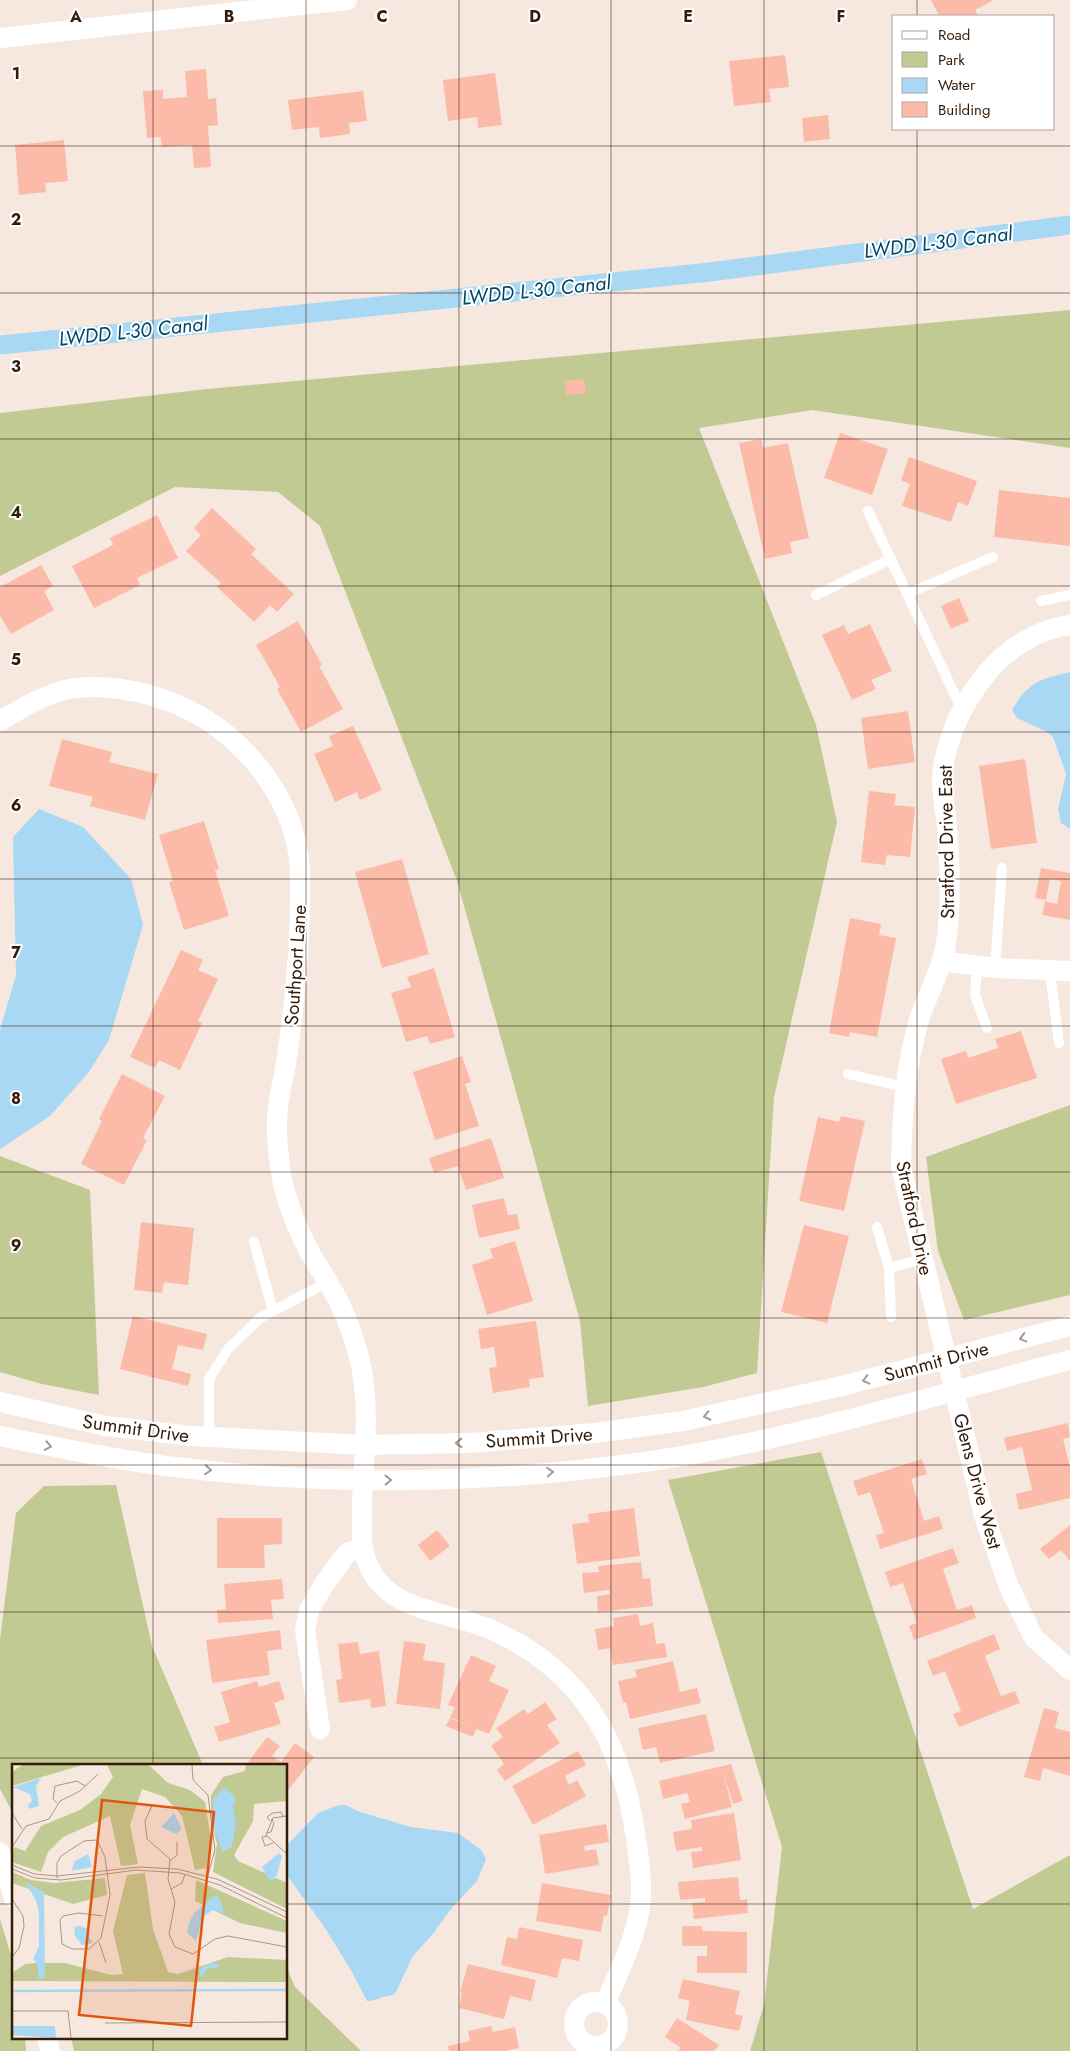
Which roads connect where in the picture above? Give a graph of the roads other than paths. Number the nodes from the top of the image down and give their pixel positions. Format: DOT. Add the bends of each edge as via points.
graph roads {
  1 [pos="347,0"];
  2 [pos="0,38"];
  3 [pos="868,511"];
  4 [pos="993,557"];
  5 [pos="891,558"];
  6 [pos="907,594"];
  7 [pos="816,595"];
  8 [pos="1070,595"];
  9 [pos="1041,601"];
  10 [pos="1070,625"];
  11 [pos="962,710"];
  12 [pos="0,721"];
  13 [pos="1002,868"];
  14 [pos="941,961"];
  15 [pos="986,967"];
  16 [pos="1050,971"];
  17 [pos="1070,971"];
  18 [pos="986,1028"];
  19 [pos="1059,1044"];
  20 [pos="848,1074"];
  21 [pos="905,1087"];
  22 [pos="877,1227"];
  23 [pos="254,1242"];
  24 [pos="922,1259"];
  25 [pos="889,1268"];
  26 [pos="328,1282"];
  27 [pos="273,1311"];
  28 [pos="891,1317"];
  29 [pos="1070,1326"];
  30 [pos="946,1359"];
  31 [pos="1070,1360"];
  32 [pos="954,1391"];
  33 [pos="4,1403"];
  34 [pos="209,1437"];
  35 [pos="0,1439"];
  36 [pos="364,1446"];
  37 [pos="363,1480"];
  38 [pos="363,1547"];
  39 [pos="1070,1670"];
  40 [pos="320,1729"];
  41 [pos="0,1853"];
  42 [pos="12,1892"];
  43 [pos="605,2004"];
  44 [pos="47,2038"];
  45 [pos="50,2051"];
  1 -- 2 [label="street"];
  3 -- 5 [label="lane"];
  4 -- 6 [label="lane"];
  5 -- 6 [label="lane"];
  5 -- 7 [label="lane"];
  6 -- 11 [label="lane"];
  8 -- 9 [label="lane"];
  10 -- 11 [label="street, Stratford Drive East" via="1045,630 1000,659"];
  11 -- 14 [label="street, Stratford Drive East" via="946,751 942,778 950,880 948,924"];
  12 -- 26 [label="street, Southport Lane" via="60,691 102,688 156,696 209,721 232,738 278,795 298,849 300,898 296,990 277,1108 278,1157 293,1216"];
  13 -- 15 [label="lane"];
  14 -- 15 [label="street"];
  14 -- 21 [label="street, Stratford Drive" via="919,1021"];
  15 -- 16 [label="street"];
  15 -- 18 [label="lane" via="976,995"];
  16 -- 17 [label="street"];
  16 -- 19 [label="lane"];
  20 -- 21 [label="lane"];
  21 -- 24 [label="street, Stratford Drive" via="900,1166"];
  22 -- 25 [label="lane"];
  23 -- 27 [label="lane"];
  24 -- 25 [label="lane"];
  24 -- 30 [label="street, Stratford Drive"];
  25 -- 28 [label="lane"];
  26 -- 27 [label="lane"];
  26 -- 36 [label="street, Southport Lane" via="354,1337 362,1372 366,1421"];
  27 -- 34 [label="lane" via="260,1318 228,1349 209,1379"];
  29 -- 30 [label="street, Summit Drive, one-way"];
  30 -- 32 [label="street, Glens Drive West"];
  30 -- 36 [label="street, Summit Drive, one-way" via="683,1421 566,1435"];
  31 -- 32 [label="street, Summit Drive"];
  37 -- 32 [label="street, Summit Drive, one-way" via="510,1475 652,1460 738,1445"];
  32 -- 39 [label="street, Glens Drive West" via="984,1516 1010,1589 1034,1638"];
  33 -- 34 [label="street, Summit Drive" via="106,1426"];
  33 -- 35 [label="street"];
  34 -- 36 [label="street, Summit Drive"];
  35 -- 37 [label="street, Summit Drive, one-way" via="166,1466 290,1478"];
  36 -- 37 [label="street, Southport Lane"];
  37 -- 38 [label="street, Southport Lane"];
  38 -- 40 [label="street" via="347,1554 309,1610 305,1630"];
  38 -- 43 [label="street, Southport Lane" via="372,1572 388,1592 409,1606 461,1618 518,1643 567,1681 604,1731 623,1774 631,1804 641,1879 638,1919"];
  41 -- 42 [label="street"];
  44 -- 45 [label="street"];
}
